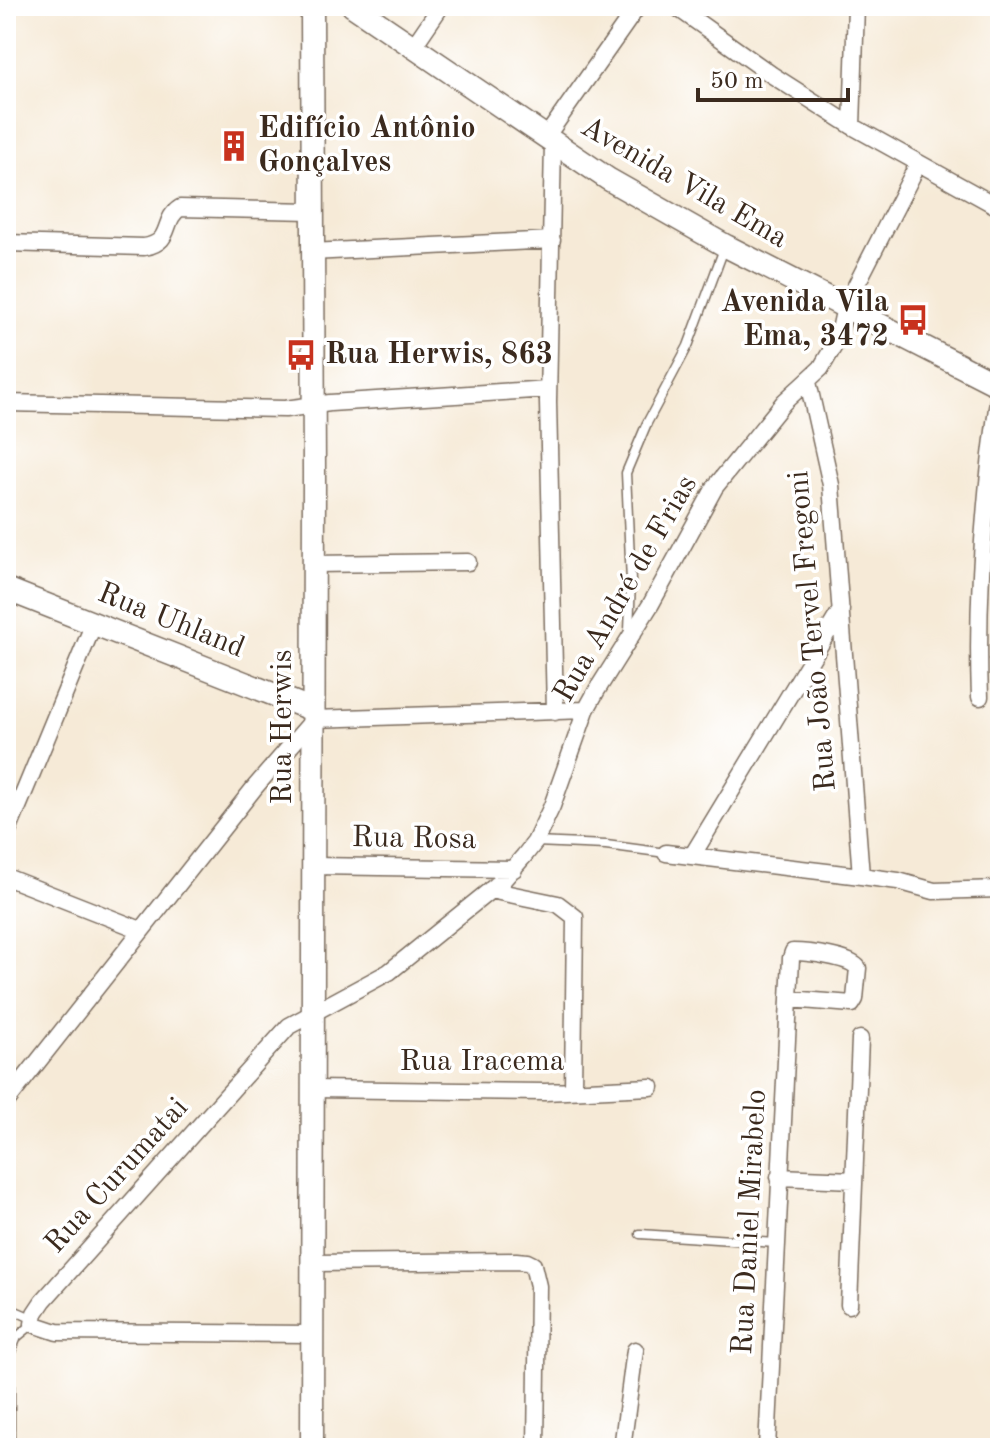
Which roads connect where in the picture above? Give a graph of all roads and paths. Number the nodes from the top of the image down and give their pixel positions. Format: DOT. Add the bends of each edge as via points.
graph roads {
  1 [pos="312,6"];
  2 [pos="353,6"];
  3 [pos="441,6"];
  4 [pos="638,6"];
  5 [pos="675,6"];
  6 [pos="856,6"];
  7 [pos="413,47"];
  8 [pos="852,126"];
  9 [pos="550,140"];
  10 [pos="918,164"];
  11 [pos="1000,208"];
  12 [pos="311,211"];
  13 [pos="552,240"];
  14 [pos="6,243"];
  15 [pos="726,246"];
  16 [pos="311,252"];
  17 [pos="845,307"];
  18 [pos="808,382"];
  19 [pos="1000,386"];
  20 [pos="548,389"];
  21 [pos="6,403"];
  22 [pos="312,406"];
  23 [pos="468,562"];
  24 [pos="313,564"];
  25 [pos="6,589"];
  26 [pos="841,610"];
  27 [pos="94,623"];
  28 [pos="629,637"];
  29 [pos="980,697"];
  30 [pos="586,710"];
  31 [pos="555,712"];
  32 [pos="314,714"];
  33 [pos="6,836"];
  34 [pos="535,842"];
  35 [pos="666,853"];
  36 [pos="692,856"];
  37 [pos="313,866"];
  38 [pos="514,869"];
  39 [pos="861,876"];
  40 [pos="6,877"];
  41 [pos="1000,889"];
  42 [pos="490,890"];
  43 [pos="141,930"];
  44 [pos="790,999"];
  45 [pos="313,1014"];
  46 [pos="860,1039"];
  47 [pos="12,1083"];
  48 [pos="651,1087"];
  49 [pos="313,1089"];
  50 [pos="573,1090"];
  51 [pos="6,1102"];
  52 [pos="779,1177"];
  53 [pos="854,1180"];
  54 [pos="640,1234"];
  55 [pos="777,1244"];
  56 [pos="313,1263"];
  57 [pos="849,1305"];
  58 [pos="6,1307"];
  59 [pos="34,1321"];
  60 [pos="313,1334"];
  61 [pos="635,1350"];
  62 [pos="10,1448"];
  63 [pos="312,1448"];
  64 [pos="536,1448"];
  65 [pos="622,1448"];
  66 [pos="767,1448"];
  1 -- 12 [label="main road, Rua Herwis"];
  2 -- 7 [label="main road, Avenida Vila Ema"];
  3 -- 7 [label="street"];
  4 -- 9 [label="street"];
  5 -- 8 [label="street"];
  6 -- 8 [label="street"];
  7 -- 9 [label="main road, Avenida Vila Ema"];
  8 -- 10 [label="street"];
  9 -- 13 [label="street"];
  9 -- 15 [label="main road, Avenida Vila Ema"];
  10 -- 11 [label="street"];
  10 -- 17 [label="street, Rua André de Frias"];
  12 -- 14 [label="street" via="180,208 172,214 162,240 144,247"];
  12 -- 16 [label="main road, Rua Herwis"];
  13 -- 16 [label="street"];
  13 -- 20 [label="street"];
  15 -- 17 [label="main road, Avenida Vila Ema"];
  15 -- 28 [label="lane" via="688,346 626,473"];
  16 -- 22 [label="main road, Rua Herwis"];
  17 -- 18 [label="street, Rua André de Frias" via="838,339"];
  17 -- 19 [label="main road, Avenida Vila Ema"];
  18 -- 26 [label="street, Rua João Tervel Fregoni" via="828,465"];
  18 -- 28 [label="street, Rua André de Frias" via="784,402 715,487"];
  19 -- 29 [label="street" via="982,568"];
  20 -- 22 [label="street"];
  20 -- 31 [label="street"];
  21 -- 22 [label="street"];
  22 -- 24 [label="main road, Rua Herwis"];
  23 -- 24 [label="street"];
  24 -- 32 [label="main road, Rua Herwis"];
  25 -- 27 [label="main road, Rua Uhland"];
  26 -- 36 [label="street"];
  26 -- 39 [label="street, Rua João Tervel Fregoni"];
  27 -- 32 [label="main road, Rua Uhland"];
  27 -- 33 [label="street"];
  28 -- 30 [label="street, Rua André de Frias"];
  30 -- 31 [label="street"];
  30 -- 34 [label="street, Rua André de Frias"];
  31 -- 32 [label="street"];
  32 -- 37 [label="main road, Rua Herwis"];
  32 -- 43 [label="street"];
  34 -- 35 [label="lane"];
  34 -- 38 [label="street, Rua André de Frias"];
  35 -- 36 [label="street"];
  36 -- 39 [label="street"];
  37 -- 38 [label="street, Rua Rosa"];
  37 -- 45 [label="main road, Rua Herwis"];
  38 -- 42 [label="street, Rua André de Frias"];
  39 -- 41 [label="street" via="934,891"];
  40 -- 43 [label="street"];
  42 -- 45 [label="street, Rua André de Frias" via="389,972"];
  42 -- 50 [label="street" via="558,904 575,917"];
  43 -- 47 [label="street"];
  44 -- 44 [label="street, Rua Daniel Mirabelo" via="852,1004 858,968 849,961 793,952"];
  44 -- 52 [label="street, Rua Daniel Mirabelo"];
  45 -- 49 [label="main road, Rua Herwis"];
  45 -- 59 [label="street, Rua Curumatai" via="289,1026 255,1062 43,1301"];
  46 -- 53 [label="street"];
  47 -- 51 [label="street"];
  48 -- 50 [label="street, Rua Iracema"];
  49 -- 50 [label="street, Rua Iracema"];
  49 -- 56 [label="main road, Rua Herwis"];
  52 -- 53 [label="street"];
  52 -- 55 [label="street, Rua Daniel Mirabelo"];
  53 -- 57 [label="street"];
  54 -- 55 [label="lane"];
  55 -- 66 [label="street, Rua Daniel Mirabelo"];
  56 -- 60 [label="main road, Rua Herwis"];
  56 -- 64 [label="street" via="527,1262 536,1271 538,1286"];
  58 -- 59 [label="lane"];
  59 -- 60 [label="street" via="57,1332"];
  59 -- 62 [label="lane, Rua Curumatai" via="17,1337 10,1354"];
  60 -- 63 [label="main road, Rua Herwis"];
  61 -- 65 [label="street"];
}
